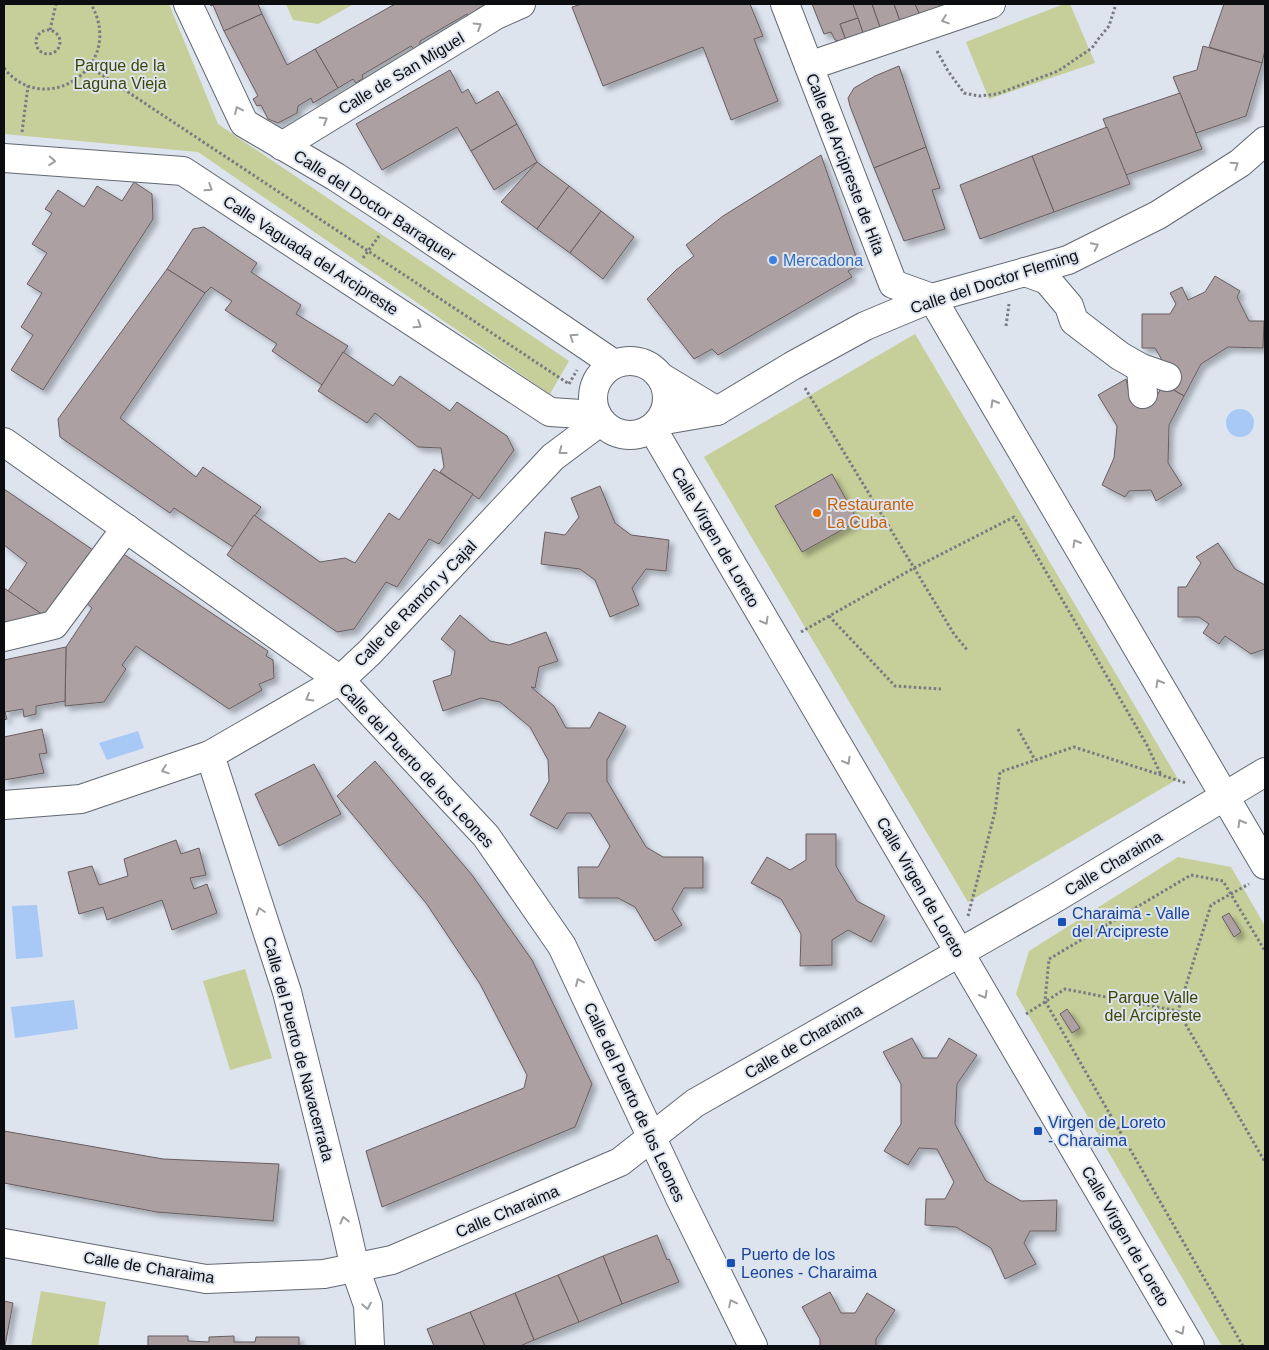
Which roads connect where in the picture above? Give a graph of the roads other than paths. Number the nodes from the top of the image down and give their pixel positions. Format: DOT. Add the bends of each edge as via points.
graph roads {
  1 [pos="188,4"];
  2 [pos="521,4"];
  3 [pos="784,4"];
  4 [pos="991,4"];
  5 [pos="809,66"];
  6 [pos="1265,141"];
  7 [pos="282,146"];
  8 [pos="12,149"];
  9 [pos="1025,272"];
  10 [pos="932,298"];
  11 [pos="614,364"];
  12 [pos="1167,377"];
  13 [pos="661,378"];
  14 [pos="717,411"];
  15 [pos="599,418"];
  16 [pos="655,424"];
  17 [pos="4,442"];
  18 [pos="126,528"];
  19 [pos="4,636"];
  20 [pos="340,680"];
  21 [pos="210,755"];
  22 [pos="1265,772"];
  23 [pos="1225,796"];
  24 [pos="4,805"];
  25 [pos="1257,875"];
  26 [pos="959,953"];
  27 [pos="652,1137"];
  28 [pos="4,1243"];
  29 [pos="355,1268"];
  30 [pos="370,1346"];
  31 [pos="754,1346"];
  32 [pos="1190,1346"];
  7 -- 1 [label="street, Calle del Doctor Barraquer, one-way" via="244,123"];
  7 -- 2 [label="street, Calle de San Miguel, one-way" via="496,15"];
  3 -- 5 [label="street, Calle del Arcipreste de Hita"];
  4 -- 5 [label="street, one-way"];
  5 -- 10 [label="street, Calle del Arcipreste de Hita" via="893,284"];
  9 -- 6 [label="street, Calle del Doctor Fleming, one-way" via="1068,260 1158,215 1240,162"];
  11 -- 7 [label="street, Calle del Doctor Barraquer, one-way" via="394,215"];
  8 -- 15 [label="street, Calle Vaguada del Arcipreste, one-way" via="183,171 550,412"];
  9 -- 10 [label="street, Calle del Doctor Fleming"];
  9 -- 12 [label="street" via="1047,280 1070,306 1074,321 1120,356 1142,381"];
  10 -- 14 [label="street, Calle del Doctor Fleming" via="865,326"];
  23 -- 10 [label="street, one-way"];
  11 -- 13 [label="street" via="634,361 645,364"];
  11 -- 15 [label="street" via="594,386 593,396"];
  13 -- 14 [label="street"];
  13 -- 16 [label="street" via="667,400"];
  14 -- 16 [label="street, Calle del Doctor Fleming"];
  15 -- 16 [label="street" via="612,430 625,435 639,434"];
  15 -- 20 [label="street, Calle de Ramón y Cajal, one-way" via="553,457"];
  16 -- 26 [label="street, Calle Virgen de Loreto, one-way" via="778,644"];
  17 -- 18 [label="street, Calle del Puerto de los Leones"];
  18 -- 19 [label="street" via="54,626"];
  18 -- 20 [label="street, Calle del Puerto de los Leones"];
  20 -- 21 [label="street, Calle de Ramón y Cajal, one-way"];
  27 -- 20 [label="street, Calle del Puerto de los Leones, one-way" via="562,946 486,836"];
  21 -- 24 [label="street, Calle de Ramón y Cajal, one-way" via="81,799"];
  29 -- 21 [label="street, Calle del Puerto de Navacerrada, one-way" via="287,992"];
  22 -- 23 [label="street, Calle Charaima"];
  25 -- 23 [label="street, one-way"];
  23 -- 26 [label="street, Calle Charaima"];
  26 -- 27 [label="street, Calle de Charaima" via="695,1103"];
  26 -- 32 [label="street, Calle Virgen de Loreto, one-way"];
  27 -- 29 [label="street, Calle Charaima" via="620,1162 392,1260"];
  31 -- 27 [label="street, Calle del Puerto de los Leones, one-way"];
  28 -- 29 [label="street, Calle de Charaima" via="206,1279 324,1274"];
  29 -- 30 [label="street, Calle del Puerto de Navacerrada, one-way" via="368,1305"];
}
